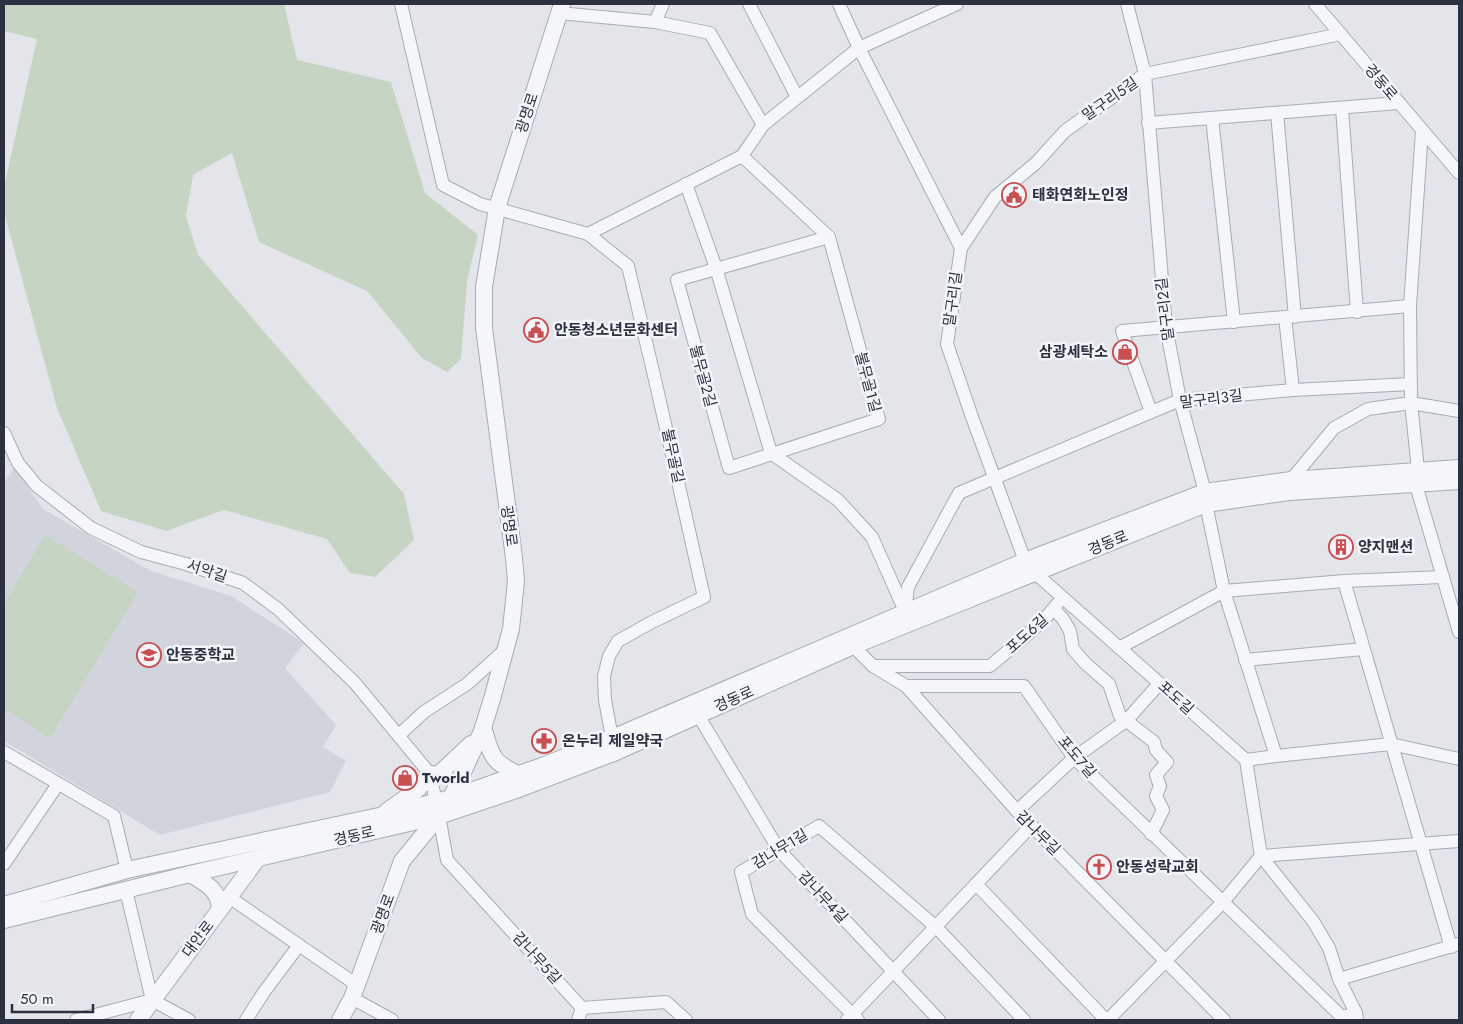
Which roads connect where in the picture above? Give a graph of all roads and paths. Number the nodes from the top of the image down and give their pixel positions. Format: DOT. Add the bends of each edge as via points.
graph roads {
  1 [pos="401,4"];
  2 [pos="663,4"];
  3 [pos="749,4"];
  4 [pos="838,4"];
  5 [pos="957,4"];
  6 [pos="1127,4"];
  7 [pos="1315,4"];
  8 [pos="561,8"];
  9 [pos="655,22"];
  10 [pos="1341,34"];
  11 [pos="859,48"];
  12 [pos="1145,74"];
  13 [pos="797,97"];
  14 [pos="1399,103"];
  15 [pos="1342,108"];
  16 [pos="1277,113"];
  17 [pos="1212,118"];
  18 [pos="1148,124"];
  19 [pos="763,125"];
  20 [pos="1422,130"];
  21 [pos="742,156"];
  22 [pos="1459,173"];
  23 [pos="686,184"];
  24 [pos="497,208"];
  25 [pos="588,234"];
  26 [pos="829,237"];
  27 [pos="961,248"];
  28 [pos="716,268"];
  29 [pos="1410,306"];
  30 [pos="1357,312"];
  31 [pos="1290,317"];
  32 [pos="1234,322"];
  33 [pos="1166,327"];
  34 [pos="1411,384"];
  35 [pos="1293,390"];
  36 [pos="1180,400"];
  37 [pos="1411,404"];
  38 [pos="1459,411"];
  39 [pos="1151,412"];
  40 [pos="4,433"];
  41 [pos="771,453"];
  42 [pos="994,477"];
  43 [pos="1417,478"];
  44 [pos="1458,479"];
  45 [pos="1291,480"];
  46 [pos="1205,498"];
  47 [pos="1030,567"];
  48 [pos="1443,577"];
  49 [pos="1344,582"];
  50 [pos="1224,592"];
  51 [pos="1062,597"];
  52 [pos="1054,609"];
  53 [pos="907,618"];
  54 [pos="1459,632"];
  55 [pos="853,646"];
  56 [pos="1119,648"];
  57 [pos="1364,648"];
  58 [pos="504,650"];
  59 [pos="1245,660"];
  60 [pos="873,666"];
  61 [pos="1159,684"];
  62 [pos="906,686"];
  63 [pos="698,715"];
  64 [pos="1127,720"];
  65 [pos="482,729"];
  66 [pos="399,735"];
  67 [pos="612,738"];
  68 [pos="1392,744"];
  69 [pos="4,752"];
  70 [pos="1276,756"];
  71 [pos="1074,758"];
  72 [pos="1459,759"];
  73 [pos="1246,760"];
  74 [pos="430,774"];
  75 [pos="518,774"];
  76 [pos="58,784"];
  77 [pos="442,806"];
  78 [pos="1017,811"];
  79 [pos="379,816"];
  80 [pos="1031,826"];
  81 [pos="1151,834"];
  82 [pos="1459,841"];
  83 [pos="1421,844"];
  84 [pos="779,850"];
  85 [pos="1261,856"];
  86 [pos="258,858"];
  87 [pos="4,864"];
  88 [pos="127,870"];
  89 [pos="190,874"];
  90 [pos="976,884"];
  91 [pos="126,890"];
  92 [pos="224,903"];
  93 [pos="1222,903"];
  94 [pos="4,905"];
  95 [pos="4,920"];
  96 [pos="936,927"];
  97 [pos="299,945"];
  98 [pos="1455,945"];
  99 [pos="1166,961"];
  100 [pos="894,971"];
  101 [pos="1339,979"];
  102 [pos="355,992"];
  103 [pos="152,1000"];
  104 [pos="582,1008"];
  105 [pos="1357,1016"];
  106 [pos="853,1018"];
  107 [pos="76,1020"];
  108 [pos="138,1020"];
  109 [pos="188,1020"];
  110 [pos="246,1020"];
  111 [pos="340,1020"];
  112 [pos="392,1020"];
  113 [pos="578,1020"];
  114 [pos="686,1020"];
  115 [pos="939,1020"];
  116 [pos="1024,1020"];
  117 [pos="1107,1020"];
  118 [pos="1224,1020"];
  1 -- 24 [label="street, 불무골길" via="443,185 480,204"];
  2 -- 9 [label="street"];
  3 -- 13 [label="street"];
  4 -- 11 [label="street"];
  5 -- 11 [label="street"];
  6 -- 12 [label="street, 말구리2길"];
  7 -- 10 [label="street, 경동로"];
  8 -- 9 [label="street"];
  8 -- 24 [label="street, 광명로"];
  9 -- 19 [label="street" via="710,33"];
  10 -- 12 [label="street, 말구리5길"];
  10 -- 14 [label="street, 경동로"];
  11 -- 13 [label="street"];
  11 -- 27 [label="street"];
  12 -- 18 [label="street, 말구리2길"];
  12 -- 27 [label="street, 말구리5길" via="1065,131 1036,163 995,197"];
  13 -- 19 [label="street"];
  14 -- 15 [label="street"];
  14 -- 20 [label="street, 경동로"];
  15 -- 16 [label="street"];
  15 -- 30 [label="street"];
  16 -- 17 [label="street"];
  16 -- 31 [label="street"];
  17 -- 18 [label="street"];
  17 -- 32 [label="street"];
  18 -- 33 [label="street, 말구리2길"];
  19 -- 21 [label="street"];
  20 -- 22 [label="street, 경동로"];
  20 -- 29 [label="street"];
  21 -- 23 [label="street"];
  21 -- 26 [label="street"];
  23 -- 25 [label="street"];
  23 -- 28 [label="street"];
  24 -- 25 [label="street, 불무골길"];
  24 -- 58 [label="street, 광명로" via="484,287 484,328 516,581 511,629"];
  25 -- 67 [label="street, 불무골길" via="628,266 704,597 618,641 609,656 604,676"];
  26 -- 28 [label="street"];
  26 -- 41 [label="street, 불무골1길" via="879,419"];
  27 -- 42 [label="street, 말구리길" via="947,344"];
  28 -- 41 [label="street"];
  28 -- 41 [label="street, 불무골2길" via="677,280 729,468"];
  29 -- 30 [label="street"];
  29 -- 34 [label="street"];
  30 -- 31 [label="street"];
  31 -- 32 [label="street"];
  31 -- 35 [label="street"];
  32 -- 33 [label="street"];
  33 -- 36 [label="street, 말구리2길"];
  33 -- 39 [label="street" via="1122,331"];
  34 -- 35 [label="street, 말구리3길"];
  34 -- 37 [label="street"];
  35 -- 36 [label="street, 말구리3길"];
  36 -- 39 [label="street, 말구리3길"];
  36 -- 46 [label="street, 말구리2길"];
  37 -- 38 [label="street"];
  37 -- 43 [label="street"];
  37 -- 45 [label="street" via="1368,409 1334,428"];
  39 -- 42 [label="street, 말구리3길"];
  40 -- 66 [label="street, 서악길" via="18,463 37,486 91,528 141,552 243,583 278,609 355,683"];
  41 -- 53 [label="street" via="838,500 872,537"];
  42 -- 47 [label="street, 말구리길"];
  42 -- 53 [label="street, 말구리3길" via="958,493 908,587"];
  43 -- 44 [label="street, 경동로"];
  43 -- 45 [label="street, 경동로"];
  43 -- 46 [label="street, 경동로"];
  43 -- 48 [label="street"];
  45 -- 46 [label="street, 경동로"];
  46 -- 47 [label="street, 경동로"];
  46 -- 50 [label="street, 말구리2길"];
  47 -- 51 [label="street, 포도길"];
  47 -- 53 [label="street, 경동로"];
  48 -- 49 [label="street"];
  48 -- 54 [label="street"];
  49 -- 50 [label="street"];
  49 -- 57 [label="street"];
  50 -- 56 [label="street"];
  50 -- 59 [label="street, 말구리2길"];
  51 -- 52 [label="street"];
  51 -- 56 [label="street, 포도길"];
  52 -- 60 [label="street, 포도6길" via="990,666"];
  52 -- 64 [label="street, 포도6길" via="1070,631 1074,649 1109,684 1120,716"];
  53 -- 55 [label="street, 경동로"];
  53 -- 67 [label="street, 경동로"];
  55 -- 60 [label="street, 감나무길"];
  55 -- 63 [label="street, 경동로"];
  56 -- 61 [label="street, 포도길"];
  57 -- 59 [label="street"];
  57 -- 68 [label="street"];
  58 -- 65 [label="street, 광명로"];
  58 -- 66 [label="street" via="467,684 424,712"];
  59 -- 70 [label="street, 말구리2길"];
  60 -- 62 [label="street, 감나무길"];
  61 -- 64 [label="street"];
  61 -- 73 [label="street, 포도길"];
  62 -- 71 [label="street, 포도7길" via="1024,686"];
  62 -- 78 [label="street, 감나무길"];
  63 -- 77 [label="street, 경동로" via="616,752 516,790"];
  63 -- 84 [label="street, 감나무4길"];
  64 -- 71 [label="street"];
  64 -- 81 [label="street, 포도6길" via="1154,742 1156,750 1167,762 1156,775 1160,786 1156,796 1163,810"];
  65 -- 74 [label="street" via="438,775"];
  65 -- 75 [label="street" via="497,762"];
  65 -- 77 [label="street, 광명로"];
  66 -- 74 [label="street, 서악길"];
  67 -- 75 [label="street, 경동로"];
  68 -- 70 [label="street"];
  68 -- 72 [label="street"];
  68 -- 83 [label="street"];
  69 -- 76 [label="street"];
  70 -- 73 [label="street"];
  71 -- 78 [label="street"];
  71 -- 81 [label="street, 포도7길"];
  73 -- 85 [label="street"];
  74 -- 77 [label="street, 서악길"];
  74 -- 79 [label="street" via="418,788"];
  75 -- 77 [label="street, 경동로"];
  76 -- 87 [label="street"];
  76 -- 88 [label="street" via="114,816"];
  77 -- 79 [label="street, 경동로"];
  77 -- 86 [label="street, 경동로"];
  77 -- 102 [label="street, 광명로" via="402,861"];
  77 -- 104 [label="street, 감나무5길" via="446,860"];
  78 -- 80 [label="street, 감나무길"];
  79 -- 88 [label="street, 경동로"];
  80 -- 90 [label="street"];
  80 -- 99 [label="street, 감나무길"];
  81 -- 93 [label="street, 포도7길"];
  82 -- 83 [label="street"];
  83 -- 85 [label="street"];
  83 -- 98 [label="street"];
  84 -- 96 [label="street, 감나무1길" via="819,826"];
  84 -- 100 [label="street, 감나무4길"];
  84 -- 106 [label="street, 감나무1길" via="741,872 752,914"];
  85 -- 93 [label="street"];
  85 -- 101 [label="street" via="1313,921 1329,948"];
  86 -- 89 [label="street, 경동로"];
  86 -- 92 [label="street, 대안로"];
  88 -- 94 [label="street, 경동로"];
  89 -- 91 [label="street, 경동로"];
  89 -- 92 [label="street" via="212,888"];
  90 -- 96 [label="street"];
  90 -- 117 [label="street"];
  91 -- 95 [label="street, 경동로"];
  91 -- 103 [label="street"];
  92 -- 97 [label="street"];
  92 -- 103 [label="street, 대안로"];
  93 -- 99 [label="street"];
  93 -- 105 [label="street, 포도7길" via="1342,1017"];
  96 -- 100 [label="street"];
  96 -- 116 [label="street"];
  97 -- 102 [label="street"];
  97 -- 110 [label="street"];
  98 -- 101 [label="street"];
  99 -- 117 [label="street"];
  99 -- 118 [label="street, 감나무길"];
  100 -- 106 [label="street"];
  100 -- 115 [label="street, 감나무4길"];
  101 -- 105 [label="street"];
  102 -- 111 [label="street, 광명로"];
  102 -- 112 [label="street"];
  103 -- 107 [label="street"];
  103 -- 108 [label="street, 대안로"];
  103 -- 109 [label="street"];
  104 -- 113 [label="street"];
  104 -- 114 [label="street" via="666,1002"];
}
